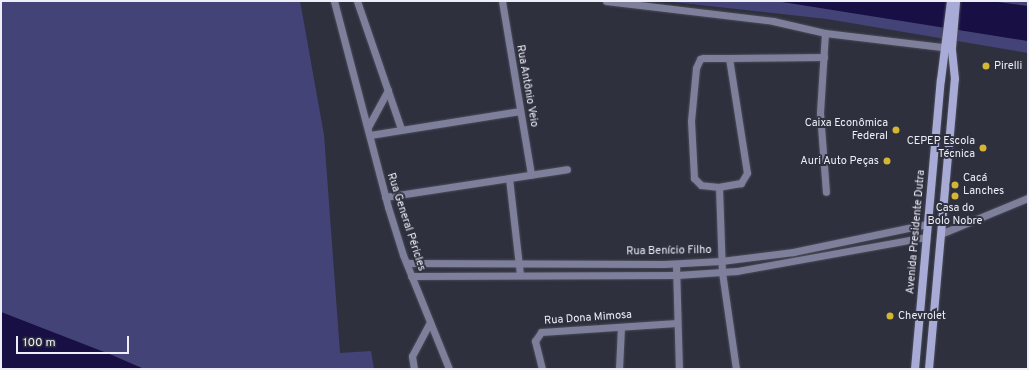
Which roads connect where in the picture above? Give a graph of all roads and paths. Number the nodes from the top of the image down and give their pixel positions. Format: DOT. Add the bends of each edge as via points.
graph roads {
  1 [pos="334,1"];
  2 [pos="357,1"];
  3 [pos="502,1"];
  4 [pos="606,1"];
  5 [pos="951,1"];
  6 [pos="956,1"];
  7 [pos="825,33"];
  8 [pos="949,45"];
  9 [pos="824,57"];
  10 [pos="729,58"];
  11 [pos="388,90"];
  12 [pos="520,111"];
  13 [pos="368,127"];
  14 [pos="401,129"];
  15 [pos="370,135"];
  16 [pos="567,169"];
  17 [pos="531,175"];
  18 [pos="509,178"];
  19 [pos="719,187"];
  20 [pos="826,192"];
  21 [pos="385,198"];
  22 [pos="1028,198"];
  23 [pos="927,224"];
  24 [pos="943,233"];
  25 [pos="862,238"];
  26 [pos="926,238"];
  27 [pos="864,249"];
  28 [pos="778,254"];
  29 [pos="721,261"];
  30 [pos="407,263"];
  31 [pos="518,263"];
  32 [pos="676,264"];
  33 [pos="780,265"];
  34 [pos="722,272"];
  35 [pos="520,274"];
  36 [pos="677,275"];
  37 [pos="411,276"];
  38 [pos="921,306"];
  39 [pos="934,308"];
  40 [pos="430,322"];
  41 [pos="677,323"];
  42 [pos="621,327"];
  43 [pos="414,369"];
  44 [pos="449,369"];
  45 [pos="542,369"];
  46 [pos="619,369"];
  47 [pos="679,369"];
  48 [pos="736,369"];
  49 [pos="916,369"];
  50 [pos="929,369"];
  1 -- 13 [label="street, Rua General Péricles"];
  2 -- 11 [label="street"];
  3 -- 12 [label="street, Rua Antônio Veio"];
  4 -- 7 [label="street" via="773,21"];
  5 -- 8 [label="main road, Avenida Presidente Dutra"];
  6 -- 8 [label="main road, Avenida Presidente Dutra"];
  7 -- 8 [label="street"];
  7 -- 9 [label="street"];
  8 -- 23 [label="main road, Avenida Presidente Dutra" via="940,80"];
  8 -- 24 [label="main road, Avenida Presidente Dutra" via="955,79"];
  9 -- 10 [label="street"];
  9 -- 20 [label="street" via="820,113"];
  10 -- 19 [label="street" via="746,178 741,183"];
  10 -- 19 [label="street" via="700,59 696,68 691,121 694,178 701,185"];
  11 -- 13 [label="street"];
  11 -- 14 [label="street"];
  12 -- 14 [label="street"];
  12 -- 17 [label="street, Rua Antônio Veio"];
  13 -- 15 [label="street, Rua General Péricles"];
  14 -- 15 [label="street"];
  15 -- 21 [label="street, Rua General Péricles"];
  16 -- 17 [label="street"];
  17 -- 18 [label="street"];
  18 -- 21 [label="street"];
  18 -- 31 [label="street"];
  19 -- 29 [label="street"];
  21 -- 30 [label="street, Rua General Péricles"];
  22 -- 24 [label="street"];
  23 -- 25 [label="street, Rua Benício Filho"];
  23 -- 26 [label="main road, Avenida Presidente Dutra"];
  24 -- 39 [label="main road, Avenida Presidente Dutra"];
  25 -- 27 [label="street"];
  25 -- 28 [label="street, Rua Benício Filho"];
  26 -- 27 [label="street, Rua Benício Filho"];
  26 -- 38 [label="main road, Avenida Presidente Dutra"];
  27 -- 33 [label="street, Rua Benício Filho"];
  28 -- 29 [label="street, Rua Benício Filho"];
  28 -- 33 [label="street"];
  29 -- 32 [label="street, Rua Benício Filho"];
  29 -- 34 [label="street"];
  30 -- 31 [label="street, Rua Benício Filho"];
  30 -- 37 [label="street, Rua General Péricles"];
  31 -- 32 [label="street, Rua Benício Filho"];
  31 -- 35 [label="street"];
  32 -- 36 [label="street"];
  33 -- 34 [label="street, Rua Benício Filho"];
  34 -- 36 [label="street, Rua Benício Filho"];
  34 -- 48 [label="street"];
  35 -- 36 [label="street, Rua Benício Filho"];
  35 -- 37 [label="street, Rua Benício Filho"];
  36 -- 41 [label="street"];
  37 -- 40 [label="street, Rua General Péricles"];
  38 -- 39 [label="main road"];
  38 -- 49 [label="main road, Avenida Presidente Dutra"];
  39 -- 50 [label="main road, Avenida Presidente Dutra"];
  40 -- 43 [label="street" via="412,356"];
  40 -- 44 [label="street, Rua General Péricles"];
  41 -- 42 [label="street, Rua Dona Mimosa"];
  41 -- 47 [label="street"];
  42 -- 45 [label="street, Rua Dona Mimosa" via="541,332 535,341"];
  42 -- 46 [label="street"];
}
